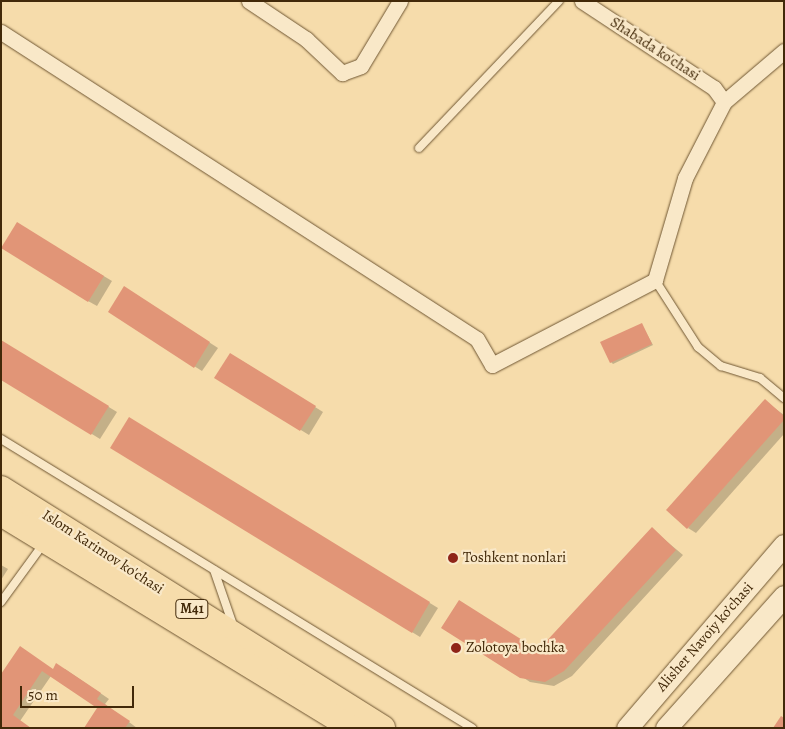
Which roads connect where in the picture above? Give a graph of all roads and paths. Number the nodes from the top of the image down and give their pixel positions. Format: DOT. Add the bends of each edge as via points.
graph roads {
  1 [pos="249,1"];
  2 [pos="400,1"];
  3 [pos="559,1"];
  4 [pos="582,1"];
  5 [pos="1,32"];
  6 [pos="784,51"];
  7 [pos="724,102"];
  8 [pos="420,148"];
  9 [pos="656,280"];
  10 [pos="784,398"];
  11 [pos="1,439"];
  12 [pos="1,488"];
  13 [pos="1,514"];
  14 [pos="46,541"];
  15 [pos="784,545"];
  16 [pos="214,570"];
  17 [pos="784,596"];
  18 [pos="1,602"];
  19 [pos="237,637"];
  20 [pos="351,728"];
  21 [pos="383,728"];
  22 [pos="472,728"];
  23 [pos="627,728"];
  24 [pos="666,728"];
  1 -- 2 [label="street" via="306,39 342,73 361,66"];
  3 -- 8 [label="lane"];
  4 -- 7 [label="street, Shabada ko'chasi" via="714,88"];
  5 -- 9 [label="street" via="477,339 492,365"];
  6 -- 7 [label="street"];
  7 -- 9 [label="street" via="685,178"];
  9 -- 10 [label="lane" via="698,347 721,366 760,378"];
  11 -- 16 [label="lane"];
  12 -- 19 [label="main road, Islom Karimov ko'chasi / M41"];
  13 -- 14 [label="main road, Islom Karimov ko'chasi / M41"];
  14 -- 18 [label="lane"];
  14 -- 20 [label="main road, Islom Karimov ko'chasi / M41"];
  15 -- 23 [label="main road, Alisher Navoiy ko’chasi"];
  16 -- 19 [label="lane"];
  16 -- 22 [label="lane"];
  17 -- 24 [label="main road, Alisher Navoiy ko’chasi"];
  19 -- 21 [label="main road, Islom Karimov ko'chasi / M41"];
}
